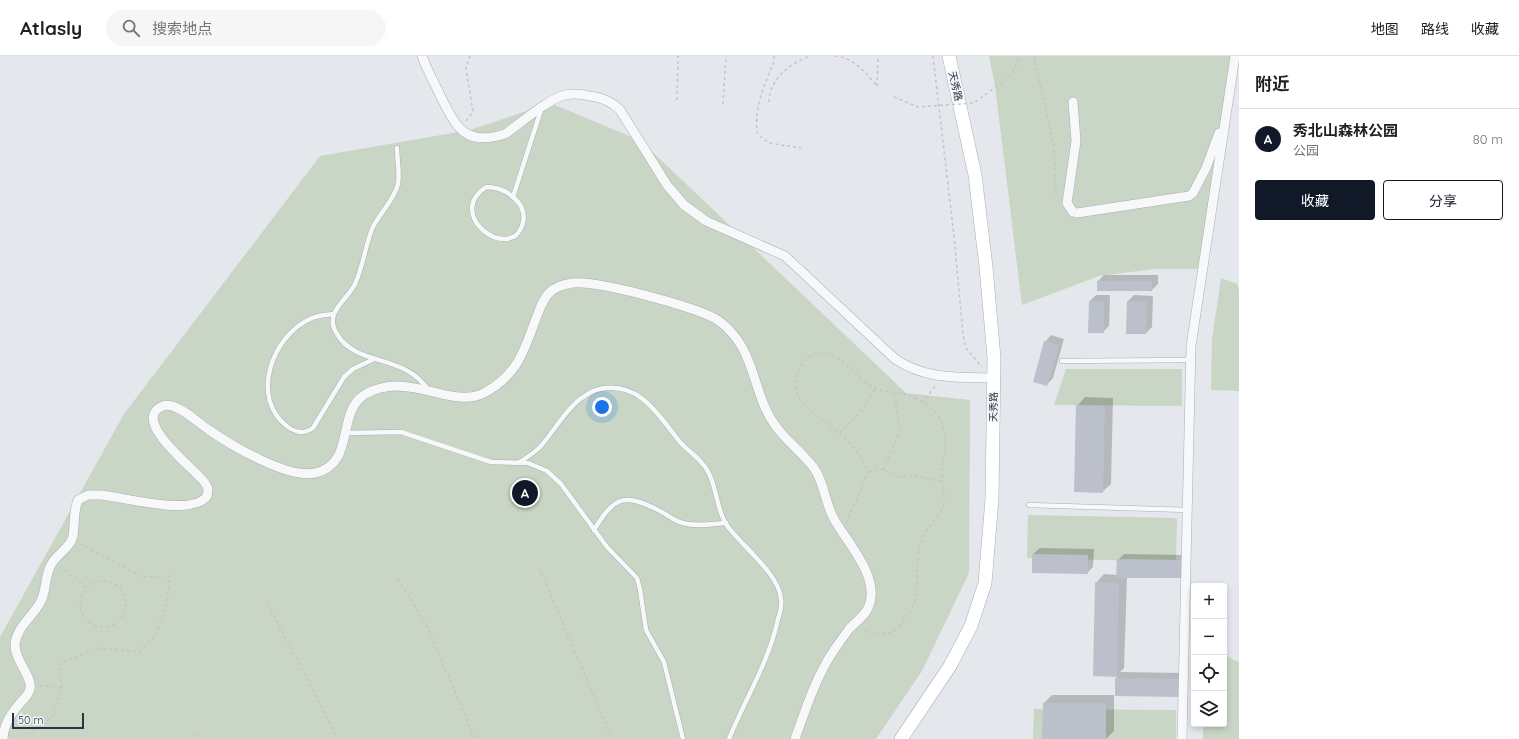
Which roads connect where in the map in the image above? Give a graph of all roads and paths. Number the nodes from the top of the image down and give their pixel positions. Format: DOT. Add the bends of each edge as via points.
graph roads {
  1 [pos="422,56"];
  2 [pos="470,56"];
  3 [pos="678,56"];
  4 [pos="726,56"];
  5 [pos="774,56"];
  6 [pos="811,56"];
  7 [pos="835,56"];
  8 [pos="878,56"];
  9 [pos="933,56"];
  10 [pos="949,56"];
  11 [pos="1020,56"];
  12 [pos="1034,56"];
  13 [pos="1235,56"];
  14 [pos="894,97"];
  15 [pos="676,100"];
  16 [pos="769,102"];
  17 [pos="1073,102"];
  18 [pos="723,104"];
  19 [pos="541,108"];
  20 [pos="1226,117"];
  21 [pos="458,128"];
  22 [pos="397,148"];
  23 [pos="801,148"];
  24 [pos="513,197"];
  25 [pos="1069,207"];
  26 [pos="334,314"];
  27 [pos="374,359"];
  28 [pos="1062,360"];
  29 [pos="1191,360"];
  30 [pos="943,377"];
  31 [pos="994,378"];
  32 [pos="875,388"];
  33 [pos="429,391"];
  34 [pos="894,392"];
  35 [pos="922,403"];
  36 [pos="346,433"];
  37 [pos="839,433"];
  38 [pos="518,463"];
  39 [pos="883,470"];
  40 [pos="869,471"];
  41 [pos="942,482"];
  42 [pos="1029,505"];
  43 [pos="1188,510"];
  44 [pos="726,523"];
  45 [pos="594,530"];
  46 [pos="842,532"];
  47 [pos="72,539"];
  48 [pos="53,561"];
  49 [pos="539,567"];
  50 [pos="398,579"];
  51 [pos="87,588"];
  52 [pos="268,604"];
  53 [pos="853,625"];
  54 [pos="30,686"];
  55 [pos="62,687"];
  56 [pos="194,733"];
  57 [pos="28,735"];
  58 [pos="4,739"];
  59 [pos="197,739"];
  60 [pos="338,739"];
  61 [pos="475,739"];
  62 [pos="612,739"];
  63 [pos="683,739"];
  64 [pos="729,739"];
  65 [pos="795,739"];
  66 [pos="902,739"];
  67 [pos="1182,739"];
  1 -- 21 [label="street" via="450,117"];
  2 -- 21 [label="path" via="466,68 473,112"];
  3 -- 15 [label="path"];
  4 -- 18 [label="path"];
  5 -- 23 [label="path" via="759,105 758,135 769,143"];
  6 -- 16 [label="path" via="788,68 776,80 770,89"];
  7 -- 8 [label="path" via="856,65 877,86"];
  9 -- 31 [label="path" via="963,335 966,348 973,358"];
  10 -- 31 [label="main road, 天秀路" via="975,175 986,267"];
  11 -- 14 [label="path, bridge" via="1012,75 974,103 918,107"];
  12 -- 25 [label="path" via="1054,147 1056,194"];
  13 -- 20 [label="street"];
  17 -- 25 [label="street" via="1076,141 1068,187"];
  19 -- 21 [label="street" via="505,134 496,137 475,137"];
  19 -- 24 [label="lane"];
  19 -- 30 [label="street" via="554,99 572,94 596,97 613,103 667,185 694,214 785,256 896,359 920,372"];
  20 -- 25 [label="street" via="1193,194 1077,213"];
  20 -- 29 [label="street"];
  22 -- 26 [label="lane" via="398,186 373,228 354,286"];
  24 -- 24 [label="lane" via="493,187 482,190 476,196 473,205 474,220 479,228 493,237 502,238 514,236 519,232 524,216 522,208"];
  26 -- 27 [label="lane" via="336,334 343,342 356,352"];
  26 -- 27 [label="lane" via="310,319 294,329 277,350 270,367 267,398 281,422 294,431 308,431 313,428 344,376"];
  27 -- 33 [label="lane" via="410,372 420,379"];
  28 -- 29 [label="lane"];
  29 -- 43 [label="street"];
  30 -- 31 [label="street"];
  30 -- 35 [label="path"];
  31 -- 66 [label="main road, 天秀路" via="992,499 985,583 971,626 950,666"];
  32 -- 34 [label="path"];
  32 -- 37 [label="path" via="856,418"];
  32 -- 37 [label="path" via="834,356 820,353 811,355 801,364 796,374 796,387 802,403"];
  33 -- 36 [label="street" via="392,385 365,395 351,411"];
  33 -- 46 [label="street" via="471,397 493,387 520,361 547,294 562,285 595,285 696,311 715,318 734,334 772,421 816,471 832,515"];
  34 -- 35 [label="path"];
  34 -- 39 [label="path" via="900,431"];
  35 -- 41 [label="path" via="932,410 943,425 946,445"];
  36 -- 38 [label="lane" via="401,432 491,462"];
  36 -- 47 [label="street" via="339,453 329,465 317,472 298,473 284,470 247,452 211,432 176,407 162,406 154,412 154,424 172,450 206,485 208,493 205,498 194,504 178,506 113,496 84,496 76,504"];
  37 -- 40 [label="path"];
  38 -- 44 [label="lane" via="540,447 585,396 600,389 624,389 645,400 658,412 680,442 708,470"];
  38 -- 45 [label="lane" via="528,463 547,471 561,484"];
  39 -- 40 [label="path"];
  39 -- 41 [label="path" via="897,477 918,476"];
  40 -- 46 [label="path"];
  41 -- 53 [label="path" via="943,506 926,529 921,542 915,600 911,609 896,629 887,634 873,634"];
  42 -- 43 [label="lane"];
  43 -- 67 [label="street"];
  44 -- 45 [label="lane" via="685,524 643,504 620,501 607,510"];
  44 -- 64 [label="lane" via="761,562 775,582 781,600 775,635 767,658"];
  45 -- 63 [label="lane" via="606,547 637,578 646,630 664,662"];
  46 -- 53 [label="street" via="862,561 869,587 870,601 867,610"];
  47 -- 48 [label="street"];
  47 -- 55 [label="path" via="142,577 170,576 167,602 155,636 139,652 98,648 58,664"];
  48 -- 51 [label="path"];
  48 -- 54 [label="street" via="43,598 19,630 16,640 18,660"];
  49 -- 62 [label="path"];
  50 -- 61 [label="path" via="427,626"];
  51 -- 51 [label="path" via="93,584 108,582 121,590 126,604 121,619 109,626 94,625 88,621 81,609 83,594"];
  52 -- 60 [label="path"];
  53 -- 65 [label="street" via="832,654 817,682"];
  54 -- 55 [label="path"];
  54 -- 58 [label="street" via="28,694 6,722"];
  55 -- 57 [label="path" via="52,717"];
  56 -- 59 [label="path"];
}
